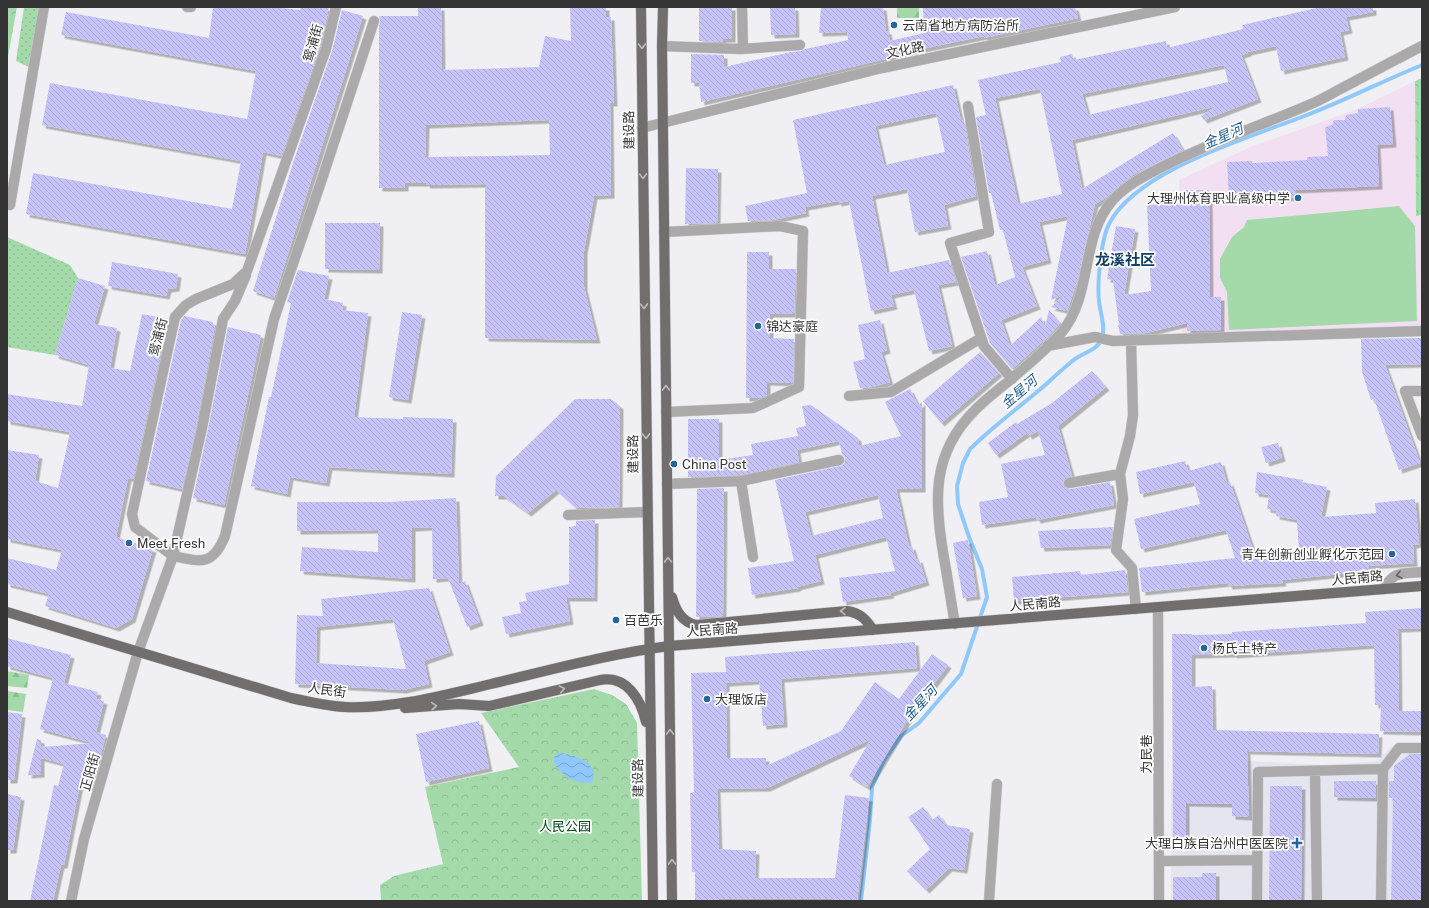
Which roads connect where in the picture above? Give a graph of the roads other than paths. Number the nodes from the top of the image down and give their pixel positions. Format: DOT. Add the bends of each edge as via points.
graph roads {
  1 [pos="44,7"];
  2 [pos="187,7"];
  3 [pos="191,7"];
  4 [pos="336,7"];
  5 [pos="641,7"];
  6 [pos="663,7"];
  7 [pos="742,7"];
  8 [pos="1175,7"];
  9 [pos="374,21"];
  10 [pos="800,45"];
  11 [pos="662,46"];
  12 [pos="1422,46"];
  13 [pos="743,49"];
  14 [pos="968,106"];
  15 [pos="663,123"];
  16 [pos="642,128"];
  17 [pos="7,204"];
  18 [pos="664,232"];
  19 [pos="248,271"];
  20 [pos="1422,331"];
  21 [pos="981,338"];
  22 [pos="1131,340"];
  23 [pos="1047,346"];
  24 [pos="1012,379"];
  25 [pos="1422,391"];
  26 [pos="848,396"];
  27 [pos="666,412"];
  28 [pos="1422,436"];
  29 [pos="839,460"];
  30 [pos="1120,474"];
  31 [pos="741,481"];
  32 [pos="1069,483"];
  33 [pos="667,484"];
  34 [pos="647,512"];
  35 [pos="568,515"];
  36 [pos="173,556"];
  37 [pos="753,557"];
  38 [pos="1422,572"];
  39 [pos="668,583"];
  40 [pos="1422,586"];
  41 [pos="1384,589"];
  42 [pos="1158,608"];
  43 [pos="1136,609"];
  44 [pos="7,612"];
  45 [pos="955,624"];
  46 [pos="874,630"];
  47 [pos="669,646"];
  48 [pos="649,649"];
  49 [pos="138,652"];
  50 [pos="382,706"];
  51 [pos="650,744"];
  52 [pos="1422,748"];
  53 [pos="1383,769"];
  54 [pos="1315,771"];
  55 [pos="997,784"];
  56 [pos="1257,860"];
  57 [pos="1159,861"];
  58 [pos="71,901"];
  59 [pos="653,901"];
  60 [pos="672,901"];
  61 [pos="989,901"];
  62 [pos="1159,901"];
  63 [pos="1257,901"];
  64 [pos="1317,901"];
  65 [pos="1381,901"];
  1 -- 17 [label="street" via="10,205"];
  2 -- 3 [label="street"];
  4 -- 19 [label="street, 鸳浦街" via="326,49"];
  5 -- 16 [label="main road, 建设路, one-way"];
  6 -- 11 [label="main road"];
  7 -- 13 [label="street"];
  8 -- 15 [label="street, 文化路" via="882,68"];
  9 -- 36 [label="street" via="274,318 221,548 214,555 199,562"];
  10 -- 13 [label="street"];
  11 -- 13 [label="street"];
  11 -- 15 [label="main road"];
  12 -- 23 [label="street" via="1312,104 1194,151 1121,192 1099,222 1074,314"];
  14 -- 21 [label="street" via="989,232 950,243"];
  15 -- 16 [label="street, 文化路"];
  15 -- 18 [label="main road"];
  16 -- 34 [label="main road, 建设路, one-way"];
  27 -- 18 [label="main road, one-way"];
  18 -- 27 [label="street" via="780,226 803,231 799,387 753,408"];
  19 -- 36 [label="street" via="235,302 223,319"];
  19 -- 36 [label="street, 鸳浦街" via="233,284 186,305 175,317 132,514 135,527"];
  20 -- 22 [label="street"];
  21 -- 24 [label="street" via="984,346"];
  21 -- 26 [label="street" via="891,392"];
  22 -- 23 [label="street" via="1113,341 1095,337"];
  22 -- 30 [label="street" via="1134,415"];
  23 -- 24 [label="street"];
  24 -- 45 [label="street" via="967,418 950,443 940,468 937,494 938,521"];
  25 -- 28 [label="street" via="1405,391"];
  27 -- 33 [label="main road"];
  29 -- 31 [label="street"];
  30 -- 32 [label="street"];
  30 -- 43 [label="street" via="1123,499 1116,550 1132,568"];
  31 -- 33 [label="street"];
  31 -- 37 [label="street"];
  39 -- 33 [label="main road, one-way"];
  34 -- 35 [label="street"];
  34 -- 48 [label="main road, 建设路"];
  36 -- 49 [label="street"];
  38 -- 41 [label="street, one-way" via="1396,575 1389,579"];
  46 -- 39 [label="main road, one-way" via="864,617 846,611 696,626 685,621 677,612"];
  39 -- 47 [label="main road"];
  40 -- 41 [label="main road, 人民南路"];
  41 -- 42 [label="main road, 人民南路"];
  42 -- 43 [label="main road, 人民南路"];
  42 -- 57 [label="street, 为民巷"];
  43 -- 45 [label="main road, 人民南路"];
  44 -- 49 [label="main road, 人民街"];
  45 -- 46 [label="main road, 人民南路"];
  46 -- 47 [label="main road, 人民南路"];
  47 -- 48 [label="main road, 人民南路"];
  60 -- 47 [label="main road, one-way"];
  48 -- 50 [label="main road, 人民街" via="441,696"];
  48 -- 51 [label="main road, 建设路"];
  49 -- 50 [label="main road, 人民街" via="306,701 346,707"];
  49 -- 58 [label="street, 正阳街" via="84,839"];
  50 -- 51 [label="main road, one-way" via="489,706 611,679 626,685 638,699 644,712"];
  51 -- 59 [label="main road, 建设路"];
  52 -- 53 [label="street" via="1398,748"];
  53 -- 54 [label="street"];
  53 -- 65 [label="street"];
  54 -- 56 [label="street" via="1258,772"];
  54 -- 64 [label="street"];
  55 -- 61 [label="street"];
  56 -- 57 [label="street"];
  56 -- 63 [label="street"];
  57 -- 62 [label="street, 为民巷"];
}
